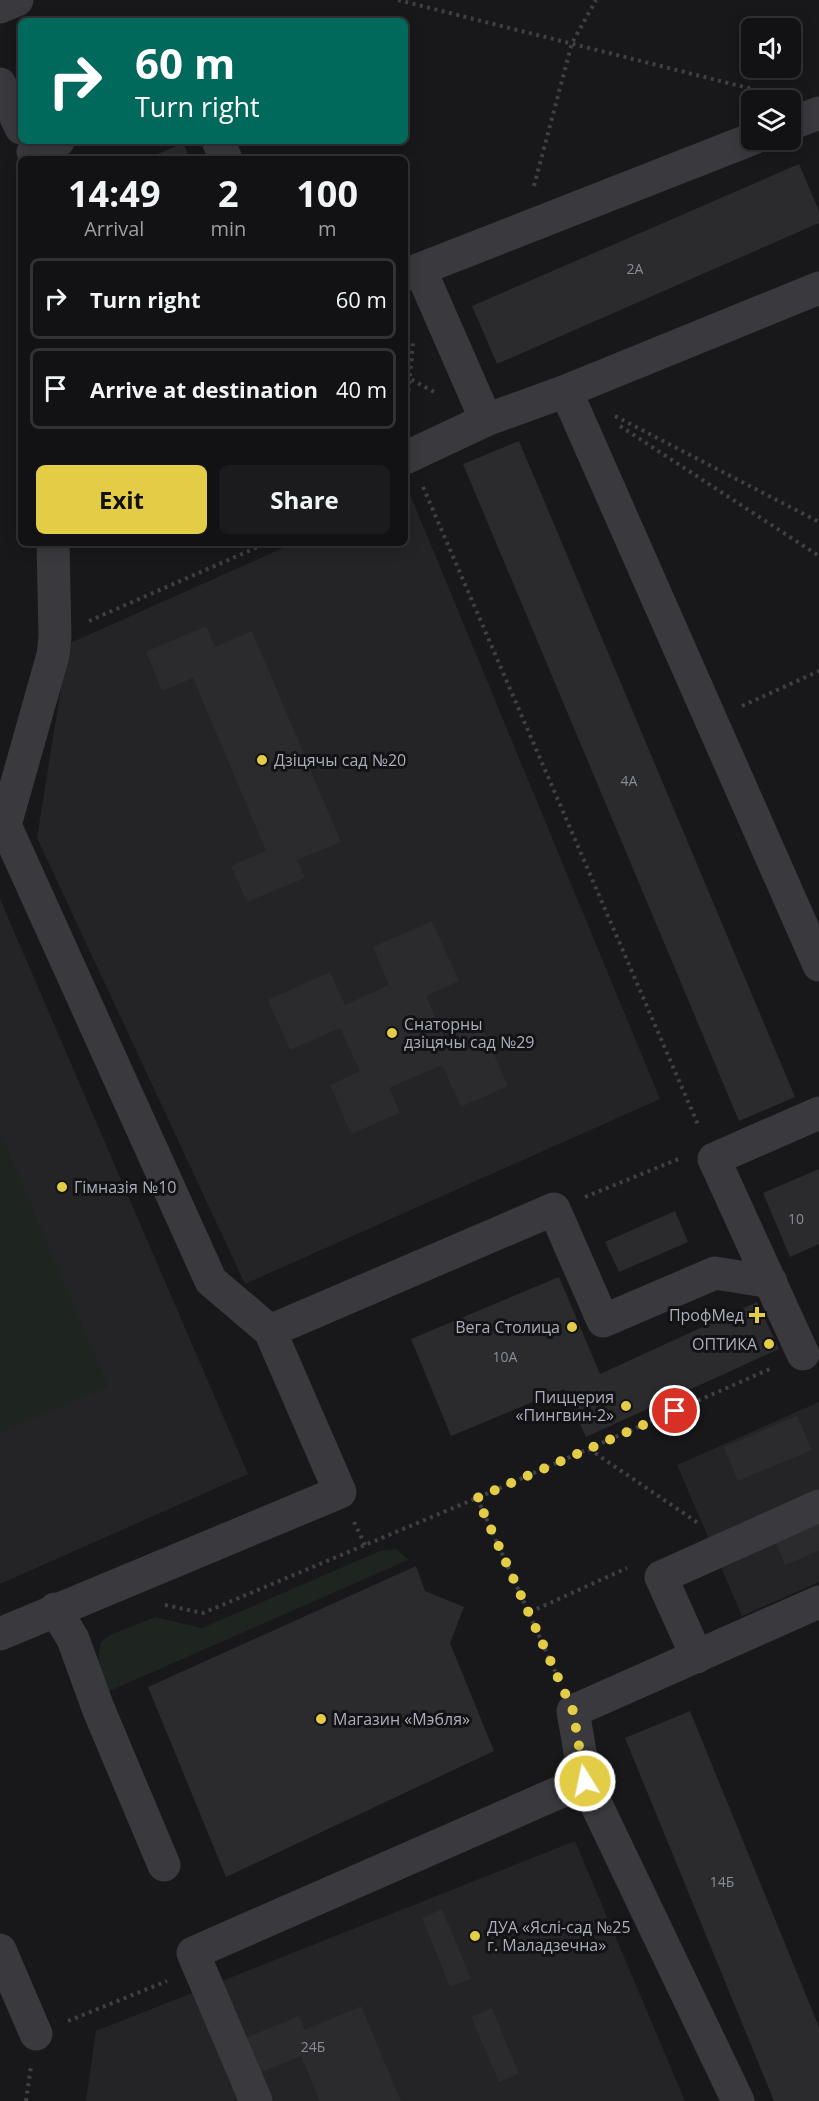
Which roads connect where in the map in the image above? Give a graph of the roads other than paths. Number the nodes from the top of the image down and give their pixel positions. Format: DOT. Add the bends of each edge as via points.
graph roads {
  1 [pos="17,0"];
  2 [pos="0,7"];
  3 [pos="0,84"];
  4 [pos="819,113"];
  5 [pos="18,115"];
  6 [pos="801,120"];
  7 [pos="741,143"];
  8 [pos="412,272"];
  9 [pos="819,288"];
  10 [pos="567,391"];
  11 [pos="486,420"];
  12 [pos="412,467"];
  13 [pos="52,546"];
  14 [pos="819,965"];
  15 [pos="819,1113"];
  16 [pos="771,1282"];
  17 [pos="270,1332"];
  18 [pos="803,1354"];
  19 [pos="819,1506"];
  20 [pos="819,1602"];
  21 [pos="55,1609"];
  22 [pos="0,1634"];
  23 [pos="697,1657"];
  24 [pos="585,1781"];
  25 [pos="164,1865"];
  26 [pos="0,1950"];
  27 [pos="36,2034"];
  28 [pos="256,2101"];
  29 [pos="738,2101"];
  1 -- 2 [label="lane"];
  3 -- 5 [label="lane"];
  4 -- 6 [label="lane"];
  7 -- 8 [label="lane"];
  8 -- 11 [label="lane"];
  9 -- 10 [label="lane"];
  10 -- 11 [label="lane"];
  10 -- 14 [label="lane"];
  11 -- 12 [label="lane"];
  13 -- 17 [label="lane" via="53,655 5,825 211,1281"];
  15 -- 16 [label="lane" via="711,1153"];
  16 -- 17 [label="lane" via="715,1273 603,1320 554,1209"];
  16 -- 18 [label="lane"];
  17 -- 21 [label="lane" via="340,1492"];
  19 -- 23 [label="lane" via="661,1577"];
  20 -- 23 [label="lane"];
  21 -- 22 [label="lane"];
  21 -- 25 [label="lane" via="73,1639"];
  23 -- 24 [label="lane" via="573,1711"];
  24 -- 28 [label="lane" via="193,1953"];
  24 -- 29 [label="lane"];
  26 -- 27 [label="lane"];
}
